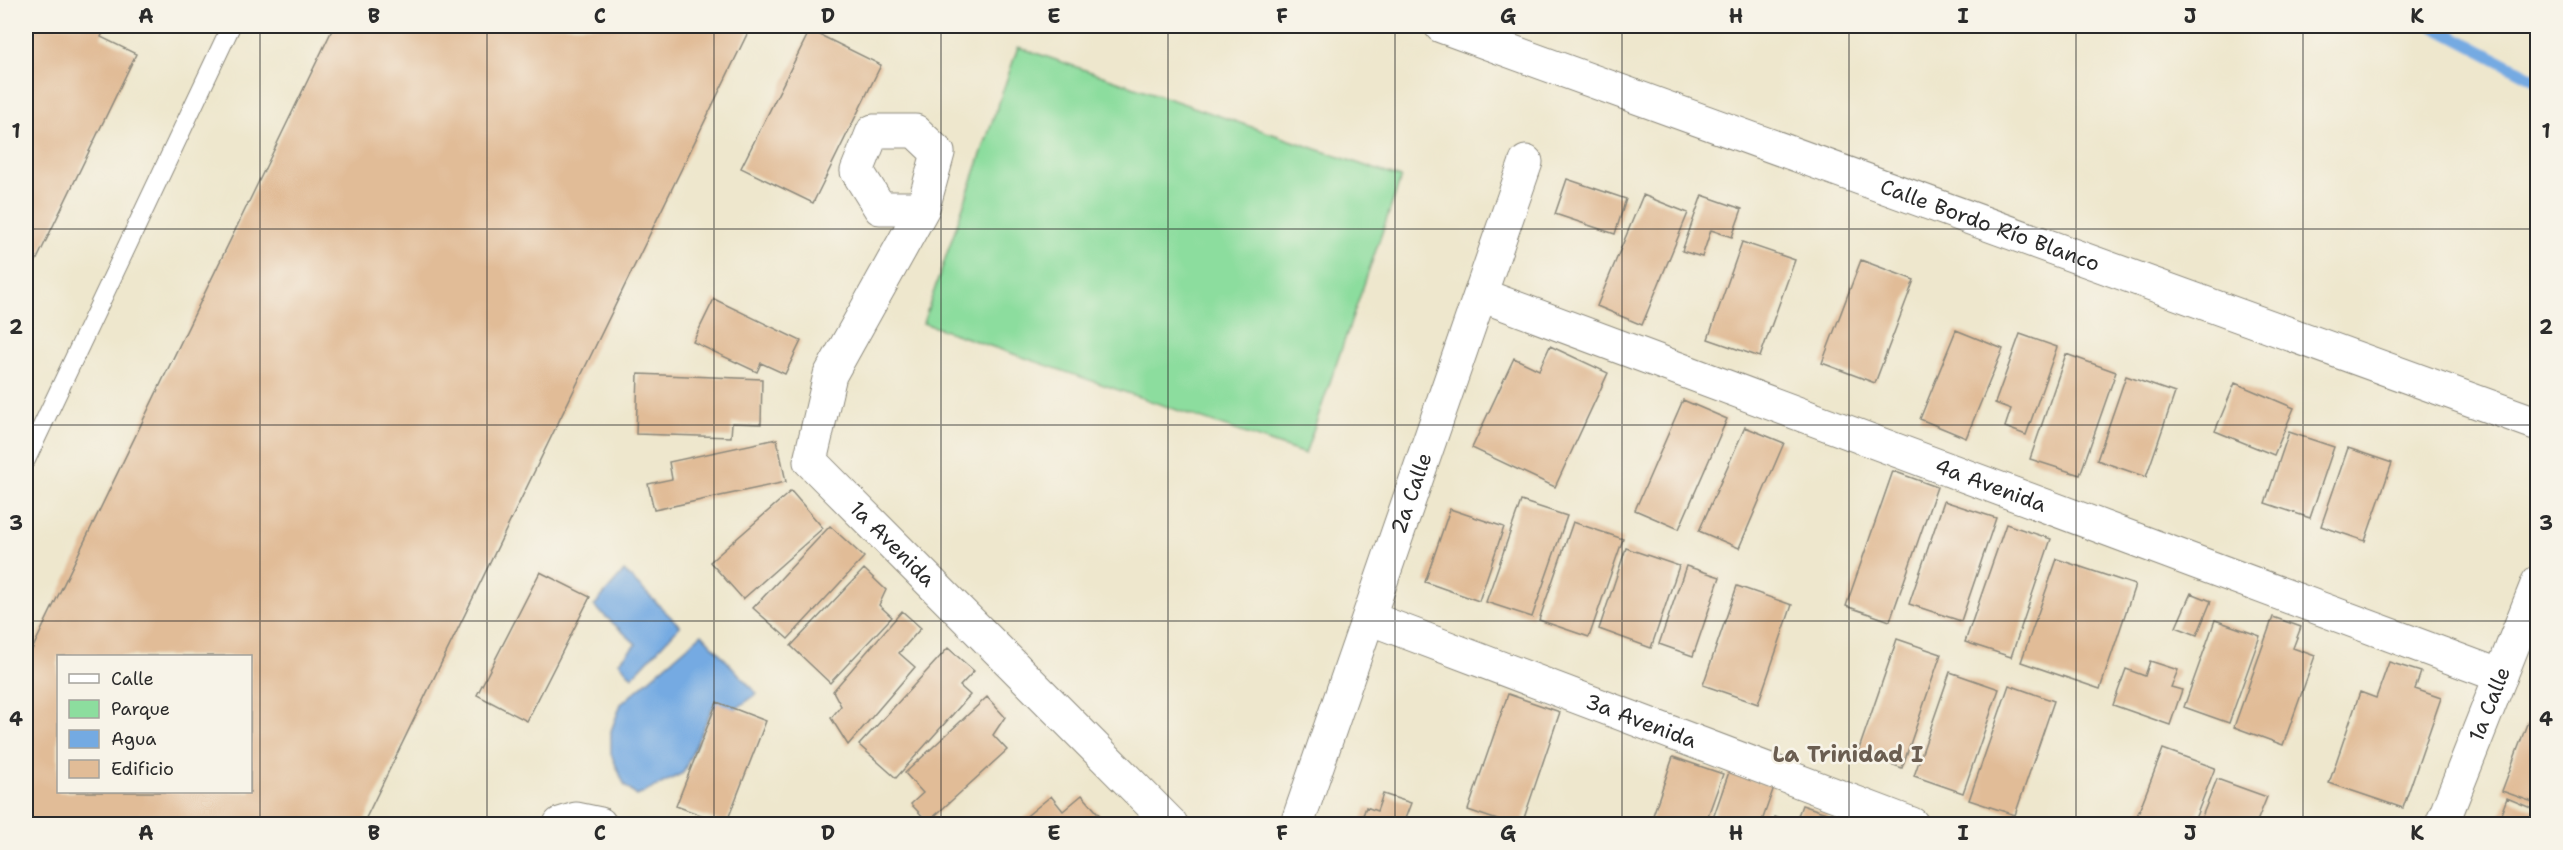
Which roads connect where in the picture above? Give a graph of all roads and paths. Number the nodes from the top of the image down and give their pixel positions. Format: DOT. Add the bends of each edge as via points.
graph roads {
  1 [pos="231,26"];
  2 [pos="1441,26"];
  3 [pos="1526,162"];
  4 [pos="923,208"];
  5 [pos="1481,295"];
  6 [pos="2538,424"];
  7 [pos="26,460"];
  8 [pos="2538,582"];
  9 [pos="1369,618"];
  10 [pos="2501,676"];
  11 [pos="560,825"];
  12 [pos="600,825"];
  13 [pos="1171,825"];
  14 [pos="1297,825"];
  15 [pos="1912,825"];
  16 [pos="2442,825"];
  1 -- 7 [label="lane"];
  2 -- 6 [label="street, Calle Bordo Río Blanco"];
  3 -- 5 [label="street, 2a Calle"];
  4 -- 13 [label="street, 1a Avenida" via="830,375 810,461"];
  5 -- 9 [label="street, 2a Calle"];
  5 -- 10 [label="street, 4a Avenida"];
  8 -- 10 [label="street, 1a Calle"];
  9 -- 14 [label="street, 2a Calle"];
  9 -- 15 [label="street, 3a Avenida"];
  10 -- 16 [label="street, 1a Calle"];
  11 -- 12 [label="street" via="576,819"];
}
